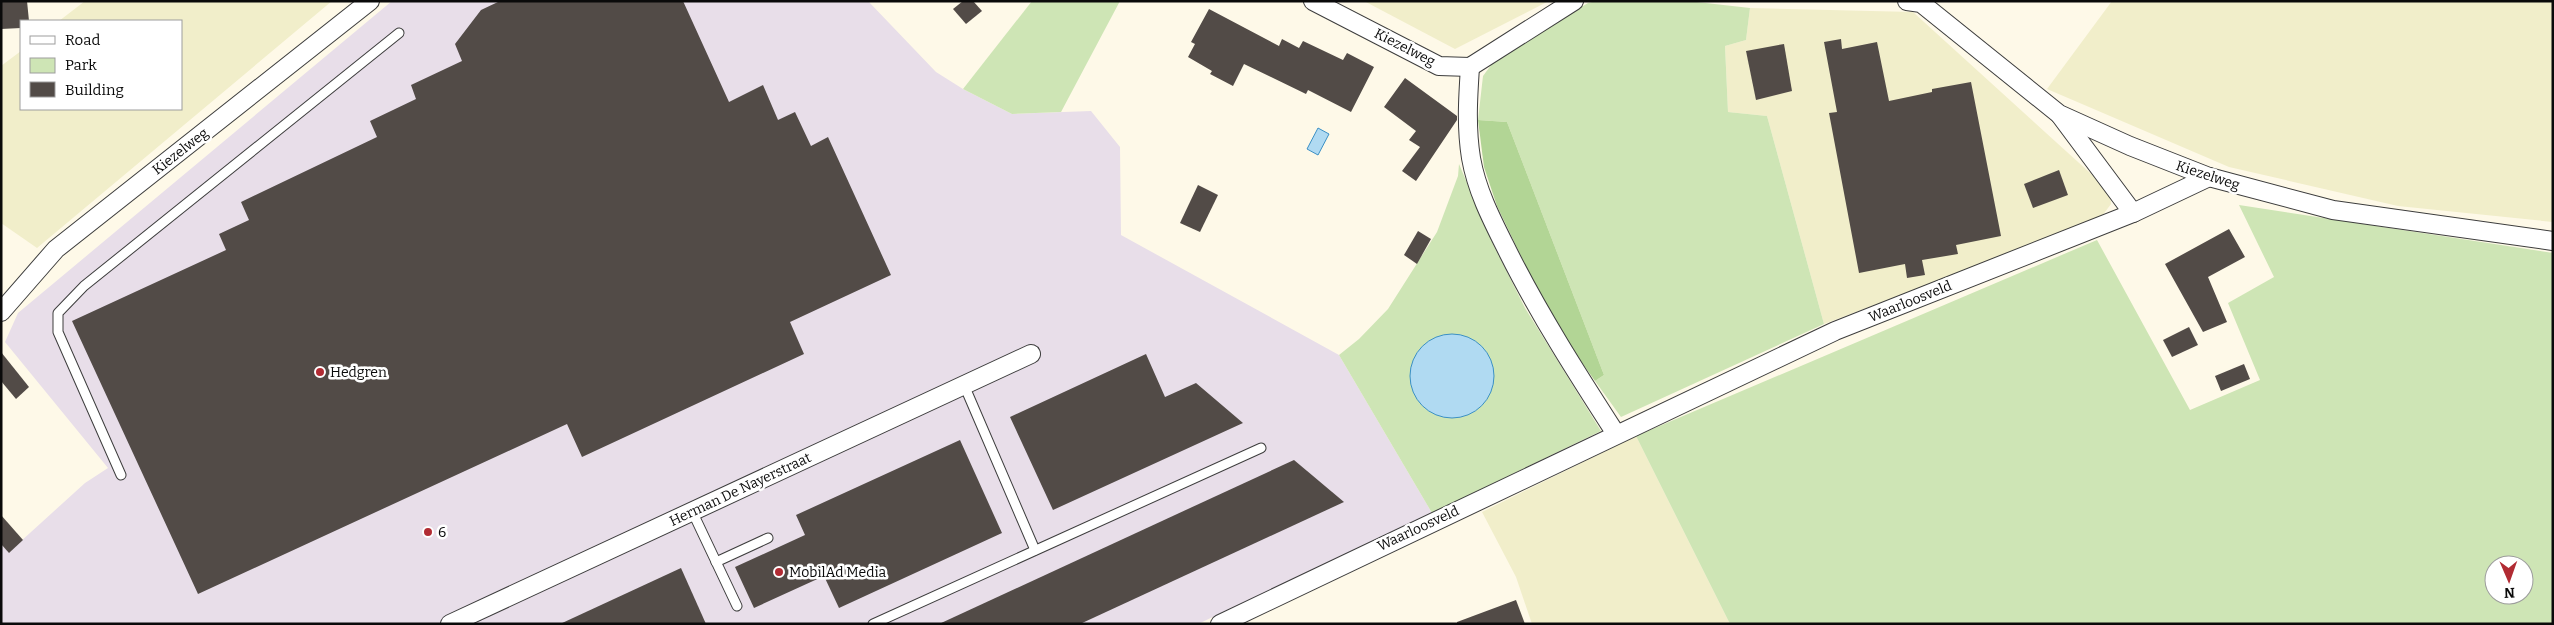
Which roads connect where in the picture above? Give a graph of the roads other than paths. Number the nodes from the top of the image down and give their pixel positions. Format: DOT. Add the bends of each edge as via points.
graph roads {
  1 [pos="370,1"];
  2 [pos="1312,1"];
  3 [pos="1574,1"];
  4 [pos="1916,2"];
  5 [pos="399,32"];
  6 [pos="1470,67"];
  7 [pos="2059,114"];
  8 [pos="2209,177"];
  9 [pos="2133,213"];
  10 [pos="2553,241"];
  11 [pos="1,312"];
  12 [pos="1031,354"];
  13 [pos="964,385"];
  14 [pos="1616,434"];
  15 [pos="1261,448"];
  16 [pos="121,475"];
  17 [pos="692,511"];
  18 [pos="768,538"];
  19 [pos="1035,550"];
  20 [pos="716,562"];
  21 [pos="737,606"];
  22 [pos="450,624"];
  23 [pos="873,624"];
  24 [pos="1220,624"];
  1 -- 11 [label="street, Kiezelweg" via="56,249"];
  2 -- 6 [label="street, Kiezelweg" via="1439,66"];
  3 -- 6 [label="street"];
  4 -- 7 [label="street, Kiezelweg"];
  5 -- 16 [label="lane" via="84,286 58,313 58,332"];
  6 -- 14 [label="street" via="1467,115 1471,158 1484,205 1522,281"];
  7 -- 8 [label="street, Kiezelweg"];
  7 -- 9 [label="street"];
  8 -- 9 [label="street, Waarloosveld"];
  8 -- 10 [label="street, Kiezelweg" via="2333,210"];
  9 -- 14 [label="street, Waarloosveld" via="1835,331"];
  12 -- 13 [label="street, Herman De Nayerstraat"];
  13 -- 17 [label="street, Herman De Nayerstraat"];
  13 -- 19 [label="lane"];
  14 -- 24 [label="street, Waarloosveld"];
  15 -- 19 [label="lane"];
  17 -- 20 [label="lane"];
  17 -- 22 [label="street, Herman De Nayerstraat"];
  18 -- 20 [label="lane"];
  19 -- 23 [label="lane"];
  20 -- 21 [label="lane"];
}
